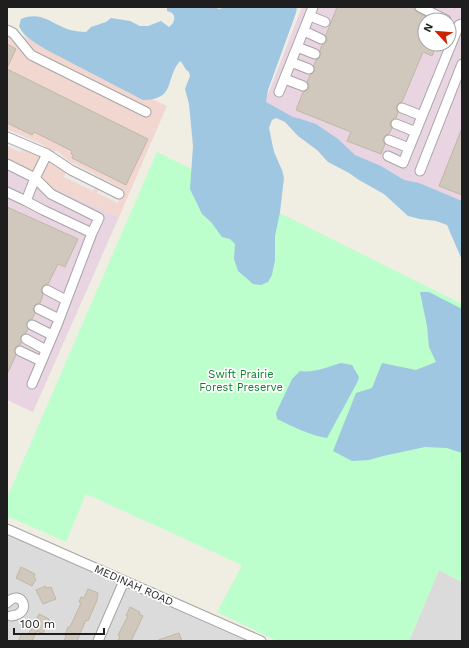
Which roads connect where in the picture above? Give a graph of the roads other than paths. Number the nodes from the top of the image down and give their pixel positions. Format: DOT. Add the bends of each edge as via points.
graph roads {
  1 [pos="420,7"];
  2 [pos="312,11"];
  3 [pos="430,12"];
  4 [pos="325,22"];
  5 [pos="460,24"];
  6 [pos="7,30"];
  7 [pos="304,31"];
  8 [pos="322,39"];
  9 [pos="297,47"];
  10 [pos="315,54"];
  11 [pos="291,62"];
  12 [pos="462,64"];
  13 [pos="309,70"];
  14 [pos="285,79"];
  15 [pos="303,86"];
  16 [pos="279,92"];
  17 [pos="402,108"];
  18 [pos="146,112"];
  19 [pos="422,116"];
  20 [pos="396,124"];
  21 [pos="416,132"];
  22 [pos="7,137"];
  23 [pos="389,140"];
  24 [pos="409,148"];
  25 [pos="47,154"];
  26 [pos="388,156"];
  27 [pos="7,164"];
  28 [pos="420,171"];
  29 [pos="35,178"];
  30 [pos="7,192"];
  31 [pos="119,194"];
  32 [pos="26,200"];
  33 [pos="92,233"];
  34 [pos="47,290"];
  35 [pos="66,300"];
  36 [pos="39,308"];
  37 [pos="59,319"];
  38 [pos="32,325"];
  39 [pos="52,335"];
  40 [pos="26,339"];
  41 [pos="46,350"];
  42 [pos="20,351"];
  43 [pos="41,361"];
  44 [pos="32,384"];
  45 [pos="7,529"];
  46 [pos="124,581"];
  47 [pos="7,603"];
  48 [pos="9,613"];
  49 [pos="7,625"];
  50 [pos="98,641"];
  51 [pos="261,641"];
  1 -- 3 [label="street"];
  2 -- 4 [label="street"];
  2 -- 7 [label="street"];
  5 -- 19 [label="street"];
  6 -- 18 [label="street" via="13,33 31,55"];
  7 -- 8 [label="street"];
  7 -- 9 [label="street"];
  9 -- 10 [label="street"];
  9 -- 11 [label="street"];
  11 -- 13 [label="street"];
  11 -- 14 [label="street"];
  12 -- 28 [label="street"];
  14 -- 15 [label="street"];
  14 -- 16 [label="street"];
  17 -- 19 [label="street"];
  19 -- 21 [label="street"];
  20 -- 21 [label="street"];
  21 -- 24 [label="street"];
  22 -- 25 [label="street"];
  23 -- 24 [label="street"];
  24 -- 26 [label="street" via="403,163"];
  25 -- 29 [label="street"];
  25 -- 31 [label="street" via="71,170"];
  27 -- 29 [label="street"];
  29 -- 32 [label="street"];
  29 -- 33 [label="street" via="51,194 99,218"];
  30 -- 32 [label="street"];
  32 -- 33 [label="street"];
  33 -- 35 [label="street"];
  34 -- 35 [label="street"];
  35 -- 37 [label="street"];
  36 -- 37 [label="street"];
  37 -- 39 [label="street"];
  38 -- 39 [label="street"];
  39 -- 41 [label="street"];
  40 -- 41 [label="street"];
  41 -- 43 [label="street"];
  42 -- 43 [label="street"];
  43 -- 44 [label="street"];
  45 -- 46 [label="street, MEDINAH ROAD"];
  46 -- 50 [label="street"];
  46 -- 51 [label="street, MEDINAH ROAD"];
  47 -- 48 [label="street" via="15,597 20,599 24,607 17,615"];
  48 -- 49 [label="street"];
}
